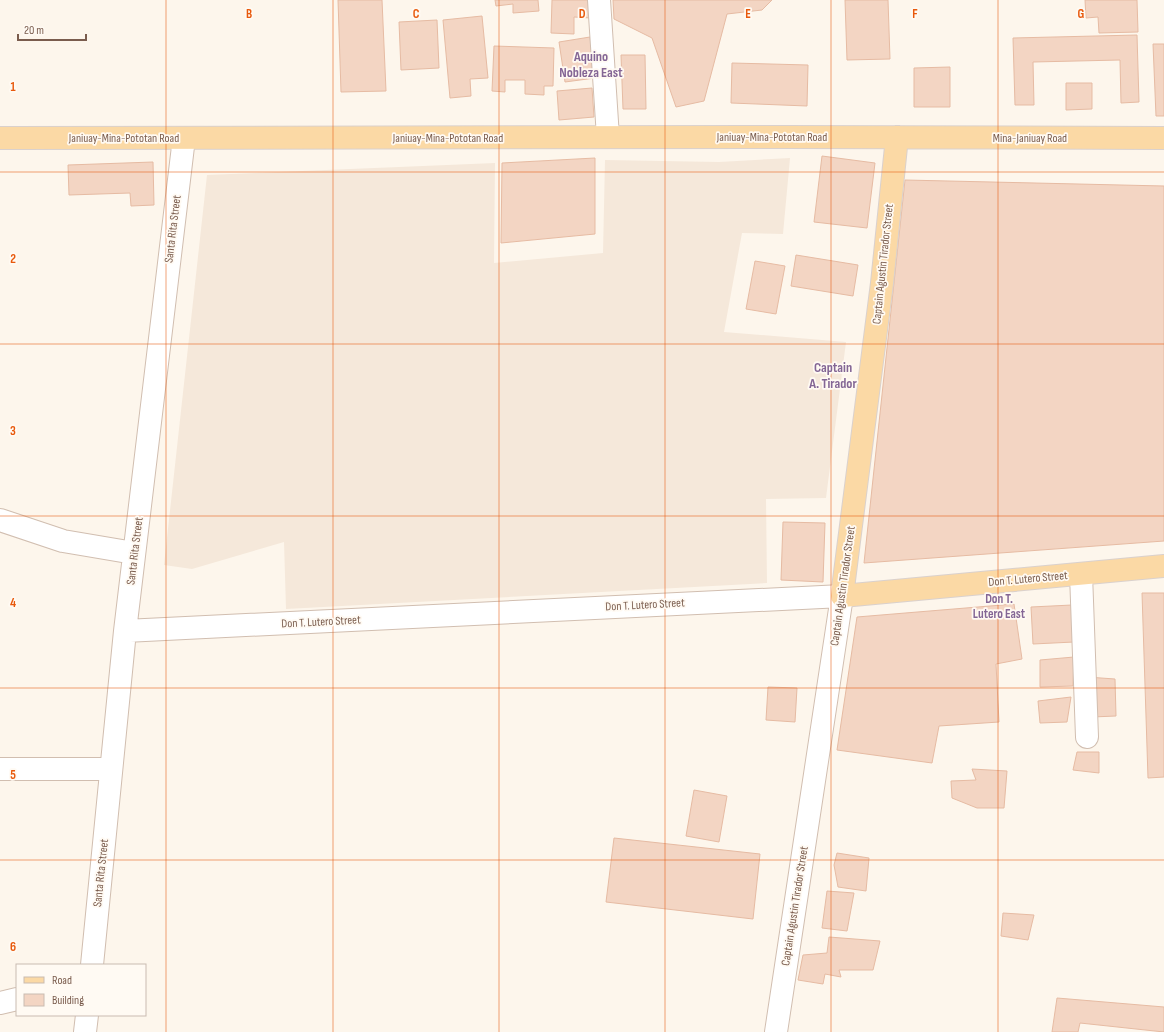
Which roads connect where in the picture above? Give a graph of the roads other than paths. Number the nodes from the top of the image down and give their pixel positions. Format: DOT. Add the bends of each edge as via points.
graph roads {
  1 [pos="599,0"];
  2 [pos="896,137"];
  3 [pos="0,138"];
  4 [pos="184,138"];
  5 [pos="608,138"];
  6 [pos="1164,138"];
  7 [pos="0,520"];
  8 [pos="134,553"];
  9 [pos="1164,566"];
  10 [pos="1081,574"];
  11 [pos="842,596"];
  12 [pos="125,631"];
  13 [pos="1087,737"];
  14 [pos="111,768"];
  15 [pos="0,769"];
  16 [pos="92,964"];
  17 [pos="16,999"];
  18 [pos="0,1003"];
  19 [pos="87,1016"];
  20 [pos="85,1032"];
  21 [pos="776,1032"];
  1 -- 5 [label="street"];
  2 -- 5 [label="main road, Janiuay-Mina-Pototan Road"];
  2 -- 6 [label="main road, Mina-Janiuay Road"];
  2 -- 11 [label="main road, Captain Agustin Tirador Street" via="882,283"];
  3 -- 4 [label="main road, Janiuay-Mina-Pototan Road"];
  4 -- 5 [label="main road, Janiuay-Mina-Pototan Road"];
  4 -- 8 [label="street, Santa Rita Street"];
  7 -- 8 [label="street" via="63,541"];
  8 -- 12 [label="street, Santa Rita Street"];
  9 -- 10 [label="main road, Don T. Lutero Street"];
  10 -- 11 [label="main road, Don T. Lutero Street"];
  10 -- 13 [label="street"];
  11 -- 12 [label="street, Don T. Lutero Street"];
  11 -- 21 [label="street, Captain Agustin Tirador Street"];
  12 -- 14 [label="street, Santa Rita Street"];
  14 -- 15 [label="street"];
  14 -- 16 [label="street, Santa Rita Street"];
  17 -- 18 [label="street"];
  19 -- 20 [label="street"];
}
